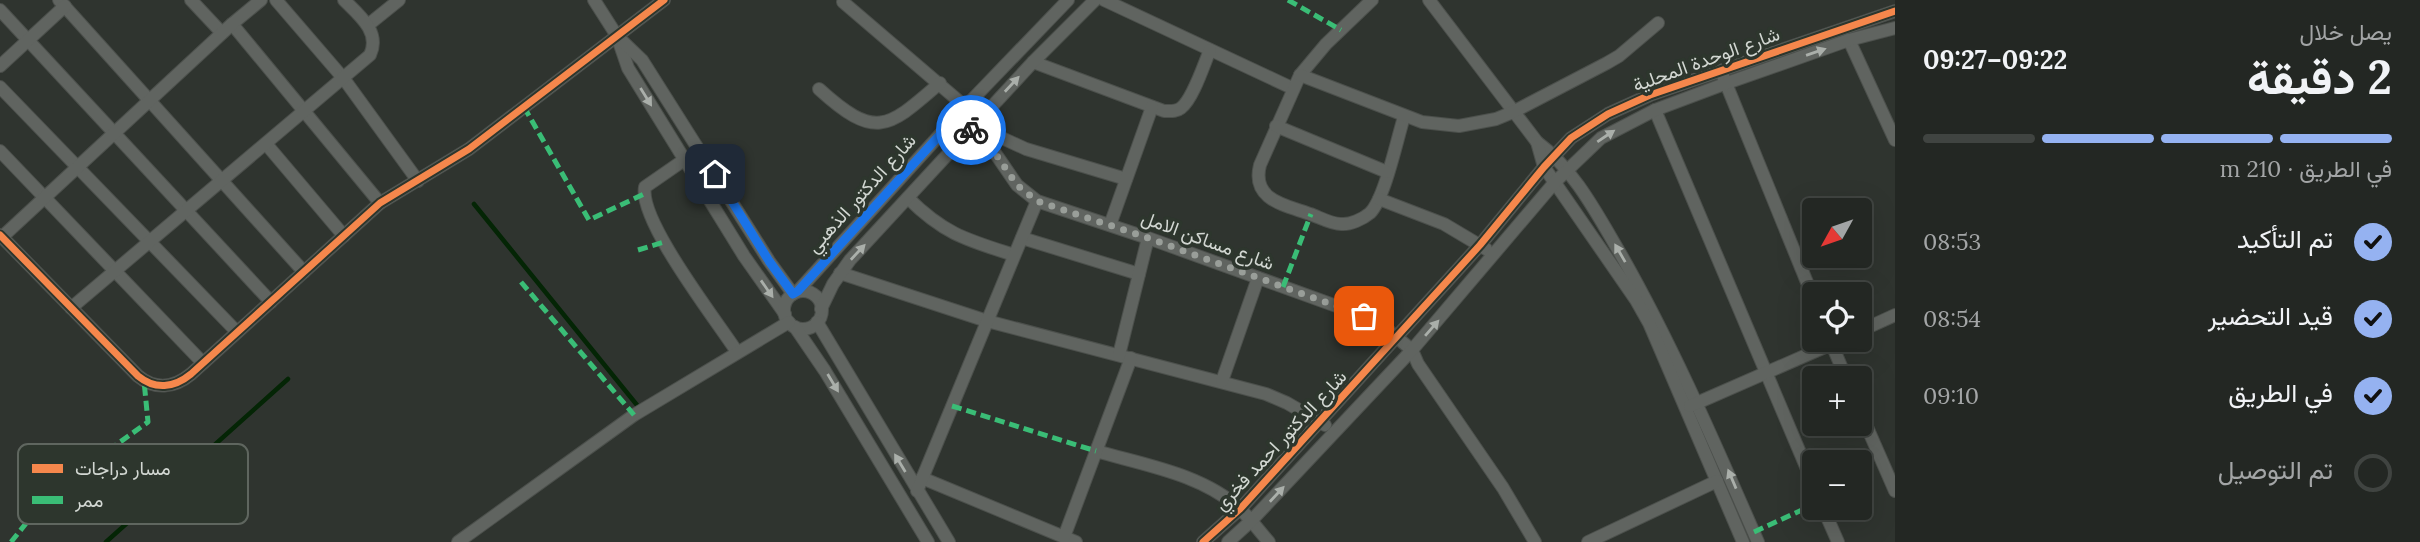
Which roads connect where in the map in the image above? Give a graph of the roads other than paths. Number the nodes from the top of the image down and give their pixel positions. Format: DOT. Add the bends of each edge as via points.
graph roads {
  1 [pos="191,0"];
  2 [pos="261,0"];
  3 [pos="276,0"];
  4 [pos="344,0"];
  5 [pos="399,0"];
  6 [pos="594,0"];
  7 [pos="664,0"];
  8 [pos="1068,0"];
  9 [pos="1095,0"];
  10 [pos="1104,0"];
  11 [pos="1371,0"];
  12 [pos="1429,0"];
  13 [pos="843,2"];
  14 [pos="62,3"];
  15 [pos="0,10"];
  16 [pos="1895,11"];
  17 [pos="1658,23"];
  18 [pos="368,25"];
  19 [pos="1895,27"];
  20 [pos="227,29"];
  21 [pos="617,36"];
  22 [pos="28,40"];
  23 [pos="1849,40"];
  24 [pos="1210,50"];
  25 [pos="1032,62"];
  26 [pos="0,66"];
  27 [pos="1720,69"];
  28 [pos="1300,75"];
  29 [pos="344,79"];
  30 [pos="940,83"];
  31 [pos="1727,83"];
  32 [pos="0,87"];
  33 [pos="819,89"];
  34 [pos="1292,89"];
  35 [pos="149,100"];
  36 [pos="966,106"];
  37 [pos="1152,107"];
  38 [pos="1655,110"];
  39 [pos="305,112"];
  40 [pos="1513,112"];
  41 [pos="1404,117"];
  42 [pos="980,118"];
  43 [pos="1276,126"];
  44 [pos="970,129"];
  45 [pos="114,133"];
  46 [pos="1895,140"];
  47 [pos="1538,142"];
  48 [pos="267,145"];
  49 [pos="0,151"];
  50 [pos="1555,155"];
  51 [pos="684,160"];
  52 [pos="77,167"];
  53 [pos="1544,167"];
  54 [pos="1566,171"];
  55 [pos="1387,172"];
  56 [pos="1126,178"];
  57 [pos="418,181"];
  58 [pos="223,182"];
  59 [pos="1555,182"];
  60 [pos="44,197"];
  61 [pos="908,198"];
  62 [pos="1379,199"];
  63 [pos="1037,201"];
  64 [pos="380,203"];
  65 [pos="187,212"];
  66 [pos="1110,225"];
  67 [pos="1,236"];
  68 [pos="344,236"];
  69 [pos="1022,238"];
  70 [pos="1148,238"];
  71 [pos="150,243"];
  72 [pos="1480,245"];
  73 [pos="1014,255"];
  74 [pos="1495,255"];
  75 [pos="115,272"];
  76 [pos="304,272"];
  77 [pos="840,273"];
  78 [pos="1139,274"];
  79 [pos="1258,278"];
  80 [pos="1807,282"];
  81 [pos="795,293"];
  82 [pos="271,302"];
  83 [pos="71,309"];
  84 [pos="821,309"];
  85 [pos="1895,315"];
  86 [pos="789,321"];
  87 [pos="987,321"];
  88 [pos="1652,321"];
  89 [pos="817,322"];
  90 [pos="1872,326"];
  91 [pos="237,332"];
  92 [pos="1396,337"];
  93 [pos="1412,350"];
  94 [pos="737,352"];
  95 [pos="1809,352"];
  96 [pos="1125,356"];
  97 [pos="203,363"];
  98 [pos="1765,371"];
  99 [pos="1222,381"];
  100 [pos="1692,405"];
  101 [pos="1320,421"];
  102 [pos="1334,432"];
  103 [pos="1871,436"];
  104 [pos="1096,450"];
  105 [pos="1802,458"];
  106 [pos="1717,481"];
  107 [pos="920,484"];
  108 [pos="1895,491"];
  109 [pos="1240,509"];
  110 [pos="1828,520"];
  111 [pos="1251,522"];
  112 [pos="1070,539"];
  113 [pos="458,542"];
  114 [pos="928,542"];
  115 [pos="949,542"];
  116 [pos="1203,542"];
  117 [pos="1228,542"];
  118 [pos="1269,542"];
  119 [pos="1535,542"];
  120 [pos="1588,542"];
  121 [pos="1744,542"];
  122 [pos="1758,542"];
  123 [pos="1838,542"];
  1 -- 20 [label="street"];
  2 -- 20 [label="street"];
  3 -- 29 [label="street"];
  4 -- 18 [label="street"];
  5 -- 18 [label="street"];
  6 -- 21 [label="street"];
  7 -- 21 [label="street"];
  8 -- 36 [label="street, شارع الدكتور الذهبي"];
  9 -- 25 [label="street, شارع الدكتور الذهبي"];
  10 -- 24 [label="street"];
  11 -- 28 [label="street"];
  12 -- 40 [label="street"];
  13 -- 30 [label="street"];
  14 -- 22 [label="street"];
  14 -- 35 [label="street"];
  15 -- 22 [label="street"];
  16 -- 27 [label="street, شارع الوحدة المحلية"];
  17 -- 40 [label="street" via="1619,56"];
  18 -- 29 [label="street" via="373,49"];
  19 -- 23 [label="street, شارع الوحدة المحلية"];
  20 -- 35 [label="street"];
  20 -- 39 [label="street"];
  21 -- 51 [label="street, one-way" via="628,68"];
  21 -- 57 [label="street" via="469,149"];
  21 -- 81 [label="street" via="642,60 763,253"];
  22 -- 26 [label="street"];
  22 -- 45 [label="street"];
  31 -- 23 [label="street, شارع الوحدة المحلية, one-way"];
  23 -- 46 [label="street"];
  24 -- 34 [label="street"];
  24 -- 37 [label="street" via="1182,108"];
  25 -- 37 [label="street"];
  42 -- 25 [label="street, شارع الدكتور الذهبي, one-way"];
  27 -- 31 [label="street"];
  27 -- 50 [label="street, شارع الوحدة المحلية" via="1608,114 1571,138"];
  28 -- 34 [label="street"];
  28 -- 41 [label="street"];
  29 -- 39 [label="street"];
  29 -- 57 [label="street"];
  30 -- 33 [label="street" via="905,114 879,123 858,118"];
  30 -- 36 [label="street"];
  31 -- 38 [label="street, شارع الوحدة المحلية"];
  31 -- 80 [label="street"];
  32 -- 52 [label="street"];
  34 -- 43 [label="street"];
  35 -- 45 [label="street"];
  35 -- 58 [label="street"];
  36 -- 42 [label="street"];
  36 -- 81 [label="street, شارع الدكتور الذهبي"];
  37 -- 56 [label="street"];
  54 -- 38 [label="street, شارع الوحدة المحلية, one-way" via="1601,138"];
  38 -- 98 [label="street"];
  39 -- 48 [label="street"];
  39 -- 64 [label="street"];
  40 -- 41 [label="street" via="1460,126"];
  40 -- 47 [label="street"];
  41 -- 55 [label="street"];
  42 -- 44 [label="street, شارع الدكتور الذهبي"];
  42 -- 56 [label="street" via="1013,145"];
  43 -- 55 [label="street"];
  43 -- 62 [label="street" via="1258,173 1262,190 1275,202 1340,224 1362,219"];
  44 -- 61 [label="street, شارع الدكتور الذهبي"];
  44 -- 63 [label="street, شارع مساكن الامل" via="993,150 1017,185"];
  45 -- 52 [label="street"];
  45 -- 65 [label="street"];
  47 -- 50 [label="street"];
  47 -- 53 [label="street"];
  48 -- 58 [label="street"];
  48 -- 68 [label="street"];
  49 -- 60 [label="street"];
  50 -- 53 [label="street, شارع الوحدة المحلية"];
  50 -- 54 [label="street"];
  51 -- 86 [label="street, one-way"];
  51 -- 94 [label="street" via="645,187 646,208"];
  52 -- 60 [label="street"];
  52 -- 71 [label="street"];
  53 -- 59 [label="street"];
  53 -- 72 [label="street, شارع الدكتور احمد فخري"];
  54 -- 59 [label="street, شارع الوحدة المحلية"];
  88 -- 54 [label="street, one-way" via="1608,232"];
  55 -- 62 [label="street"];
  56 -- 66 [label="street"];
  57 -- 64 [label="street"];
  58 -- 65 [label="street"];
  58 -- 76 [label="street"];
  59 -- 74 [label="street, شارع الدكتور احمد فخري"];
  59 -- 88 [label="street"];
  60 -- 67 [label="street"];
  60 -- 75 [label="street"];
  61 -- 73 [label="street" via="951,233"];
  77 -- 61 [label="street, شارع الدكتور الذهبي, one-way"];
  62 -- 72 [label="street" via="1425,215"];
  63 -- 66 [label="street, شارع مساكن الامل"];
  63 -- 69 [label="street"];
  64 -- 68 [label="street"];
  65 -- 71 [label="street"];
  65 -- 82 [label="street"];
  66 -- 70 [label="street, شارع مساكن الامل"];
  67 -- 83 [label="street"];
  68 -- 76 [label="street"];
  69 -- 73 [label="street"];
  69 -- 78 [label="street"];
  70 -- 78 [label="street"];
  70 -- 79 [label="street, شارع مساكن الامل"];
  71 -- 75 [label="street"];
  71 -- 91 [label="street"];
  72 -- 74 [label="street"];
  72 -- 92 [label="street, شارع الدكتور احمد فخري"];
  73 -- 87 [label="street"];
  93 -- 74 [label="street, شارع الدكتور احمد فخري, one-way"];
  75 -- 83 [label="street"];
  75 -- 97 [label="street"];
  76 -- 82 [label="street"];
  77 -- 84 [label="street, شارع الدكتور الذهبي"];
  77 -- 87 [label="street"];
  78 -- 96 [label="street"];
  79 -- 92 [label="street, شارع مساكن الامل" via="1364,316"];
  79 -- 99 [label="street"];
  81 -- 84 [label="street" via="811,293"];
  81 -- 86 [label="street" via="784,307"];
  82 -- 91 [label="street"];
  83 -- 97 [label="street" via="144,381 173,385"];
  84 -- 89 [label="street"];
  85 -- 90 [label="street"];
  86 -- 89 [label="street" via="803,328"];
  86 -- 94 [label="street"];
  86 -- 114 [label="street, one-way" via="825,371"];
  87 -- 96 [label="street"];
  87 -- 107 [label="street"];
  88 -- 100 [label="street"];
  107 -- 89 [label="street, one-way"];
  91 -- 97 [label="street"];
  92 -- 93 [label="street, شارع مساكن الامل"];
  92 -- 101 [label="street, شارع الدكتور احمد فخري"];
  93 -- 102 [label="street, شارع الدكتور احمد فخري"];
  93 -- 119 [label="street"];
  94 -- 113 [label="street" via="634,415"];
  95 -- 98 [label="street"];
  96 -- 99 [label="street"];
  96 -- 104 [label="street"];
  98 -- 100 [label="street"];
  98 -- 105 [label="street"];
  99 -- 101 [label="street" via="1276,398"];
  100 -- 106 [label="street"];
  122 -- 100 [label="street, one-way"];
  101 -- 102 [label="street"];
  101 -- 109 [label="street, شارع الدكتور احمد فخري"];
  111 -- 102 [label="street, شارع الدكتور احمد فخري, one-way"];
  103 -- 108 [label="street"];
  104 -- 109 [label="street" via="1194,481"];
  104 -- 112 [label="street"];
  106 -- 120 [label="street"];
  106 -- 121 [label="street"];
  107 -- 112 [label="street"];
  107 -- 115 [label="street"];
  109 -- 111 [label="street"];
  109 -- 116 [label="street, شارع الدكتور احمد فخري"];
  110 -- 123 [label="street"];
  111 -- 117 [label="street, شارع الدكتور احمد فخري"];
  111 -- 118 [label="street"];
}
